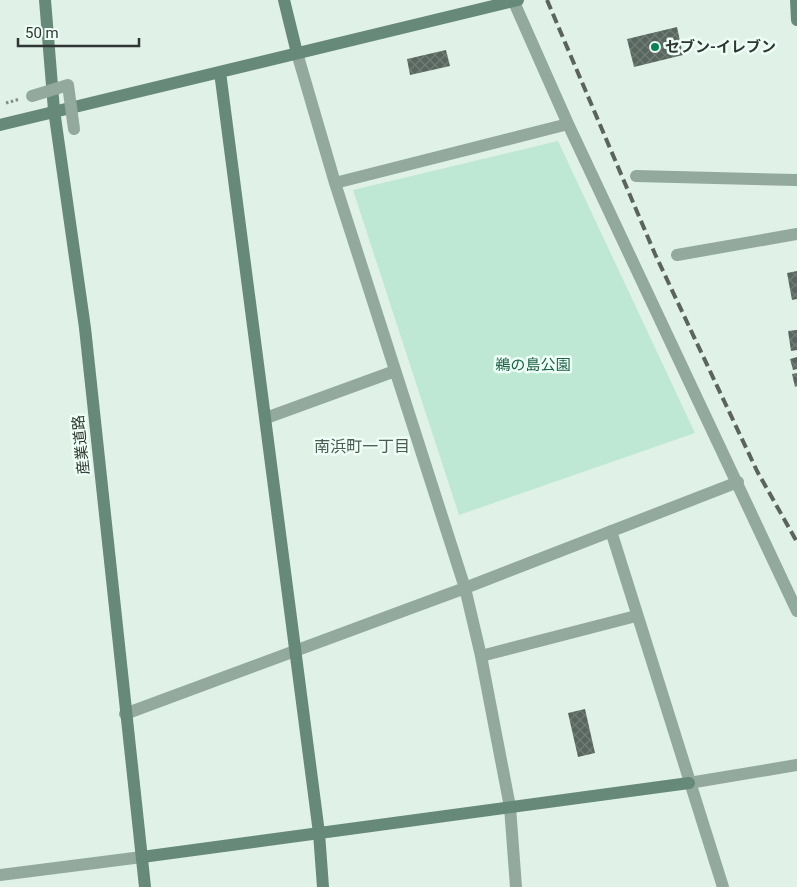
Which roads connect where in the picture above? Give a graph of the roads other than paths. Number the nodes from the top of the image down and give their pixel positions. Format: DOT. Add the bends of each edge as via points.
graph roads {
  1 [pos="45,0"];
  2 [pos="284,0"];
  3 [pos="515,0"];
  4 [pos="796,0"];
  5 [pos="797,20"];
  6 [pos="297,53"];
  7 [pos="220,72"];
  8 [pos="32,96"];
  9 [pos="54,110"];
  10 [pos="568,124"];
  11 [pos="0,125"];
  12 [pos="74,129"];
  13 [pos="636,176"];
  14 [pos="797,180"];
  15 [pos="335,184"];
  16 [pos="797,234"];
  17 [pos="677,255"];
  18 [pos="396,371"];
  19 [pos="266,418"];
  20 [pos="738,482"];
  21 [pos="611,531"];
  22 [pos="465,588"];
  23 [pos="797,611"];
  24 [pos="636,616"];
  25 [pos="295,651"];
  26 [pos="481,656"];
  27 [pos="125,714"];
  28 [pos="797,766"];
  29 [pos="689,783"];
  30 [pos="510,806"];
  31 [pos="319,833"];
  32 [pos="142,857"];
  33 [pos="0,875"];
  34 [pos="145,887"];
  35 [pos="324,887"];
  36 [pos="516,887"];
  37 [pos="723,887"];
  1 -- 9 [label="street, 産業道路"];
  2 -- 6 [label="street"];
  3 -- 6 [label="street"];
  3 -- 10 [label="street"];
  4 -- 5 [label="street"];
  6 -- 7 [label="street"];
  6 -- 15 [label="street"];
  7 -- 9 [label="street"];
  7 -- 19 [label="street"];
  8 -- 12 [label="street, bridge" via="68,85"];
  9 -- 11 [label="street"];
  9 -- 27 [label="street, 産業道路" via="85,328"];
  10 -- 15 [label="street"];
  10 -- 20 [label="street"];
  13 -- 14 [label="street"];
  15 -- 18 [label="street"];
  16 -- 17 [label="street"];
  18 -- 19 [label="street"];
  18 -- 22 [label="street"];
  19 -- 25 [label="street"];
  20 -- 21 [label="street"];
  20 -- 23 [label="street"];
  21 -- 22 [label="street"];
  21 -- 24 [label="street"];
  22 -- 25 [label="street"];
  22 -- 26 [label="street"];
  24 -- 26 [label="street"];
  24 -- 29 [label="street"];
  25 -- 27 [label="street"];
  25 -- 31 [label="street"];
  26 -- 30 [label="street"];
  27 -- 32 [label="street, 産業道路"];
  28 -- 29 [label="street"];
  29 -- 30 [label="street"];
  29 -- 37 [label="street"];
  30 -- 31 [label="street"];
  30 -- 36 [label="street"];
  31 -- 32 [label="street"];
  31 -- 35 [label="street"];
  32 -- 33 [label="street"];
  32 -- 34 [label="street, 産業道路"];
}
